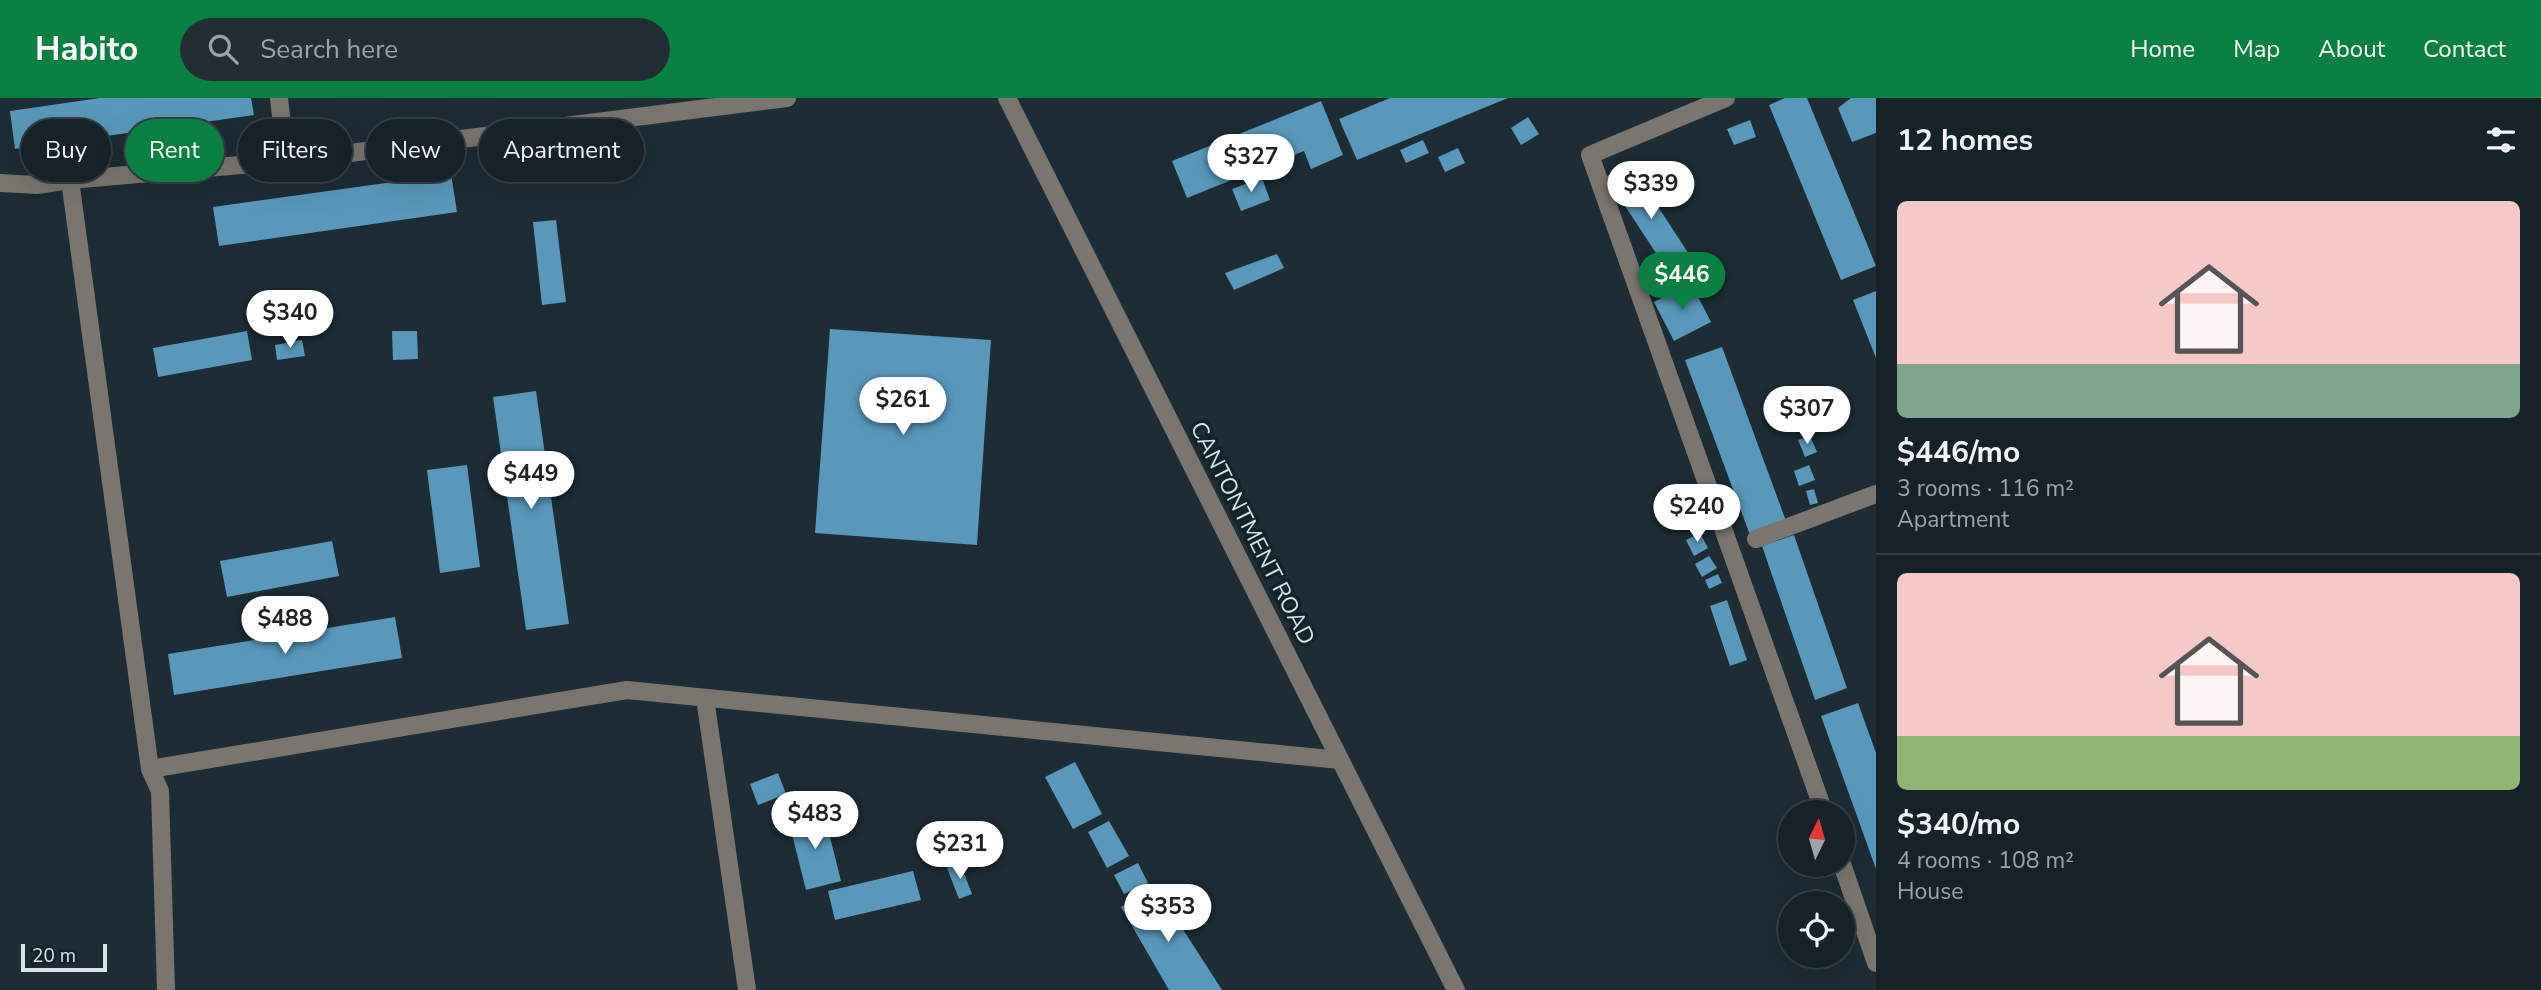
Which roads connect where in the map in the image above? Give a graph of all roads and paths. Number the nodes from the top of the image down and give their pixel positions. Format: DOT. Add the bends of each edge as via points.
graph roads {
  1 [pos="279,98"];
  2 [pos="787,98"];
  3 [pos="1007,98"];
  4 [pos="1726,98"];
  5 [pos="281,119"];
  6 [pos="352,153"];
  7 [pos="238,165"];
  8 [pos="111,176"];
  9 [pos="57,182"];
  10 [pos="70,182"];
  11 [pos="0,183"];
  12 [pos="1876,494"];
  13 [pos="1756,540"];
  14 [pos="705,698"];
  15 [pos="1340,760"];
  16 [pos="150,769"];
  17 [pos="1820,800"];
  18 [pos="1846,877"];
  19 [pos="1876,963"];
  20 [pos="166,990"];
  21 [pos="747,990"];
  22 [pos="1456,990"];
  1 -- 5 [label="street"];
  2 -- 6 [label="street"];
  3 -- 15 [label="street, CANTONTMENT ROAD"];
  4 -- 17 [label="street" via="1590,155"];
  7 -- 8 [label="street"];
  9 -- 11 [label="street"];
  10 -- 16 [label="street"];
  12 -- 13 [label="street"];
  14 -- 15 [label="street"];
  14 -- 16 [label="street" via="627,690"];
  14 -- 21 [label="street"];
  15 -- 22 [label="street, CANTONTMENT ROAD"];
  16 -- 20 [label="street" via="160,791"];
  18 -- 19 [label="street"];
}
